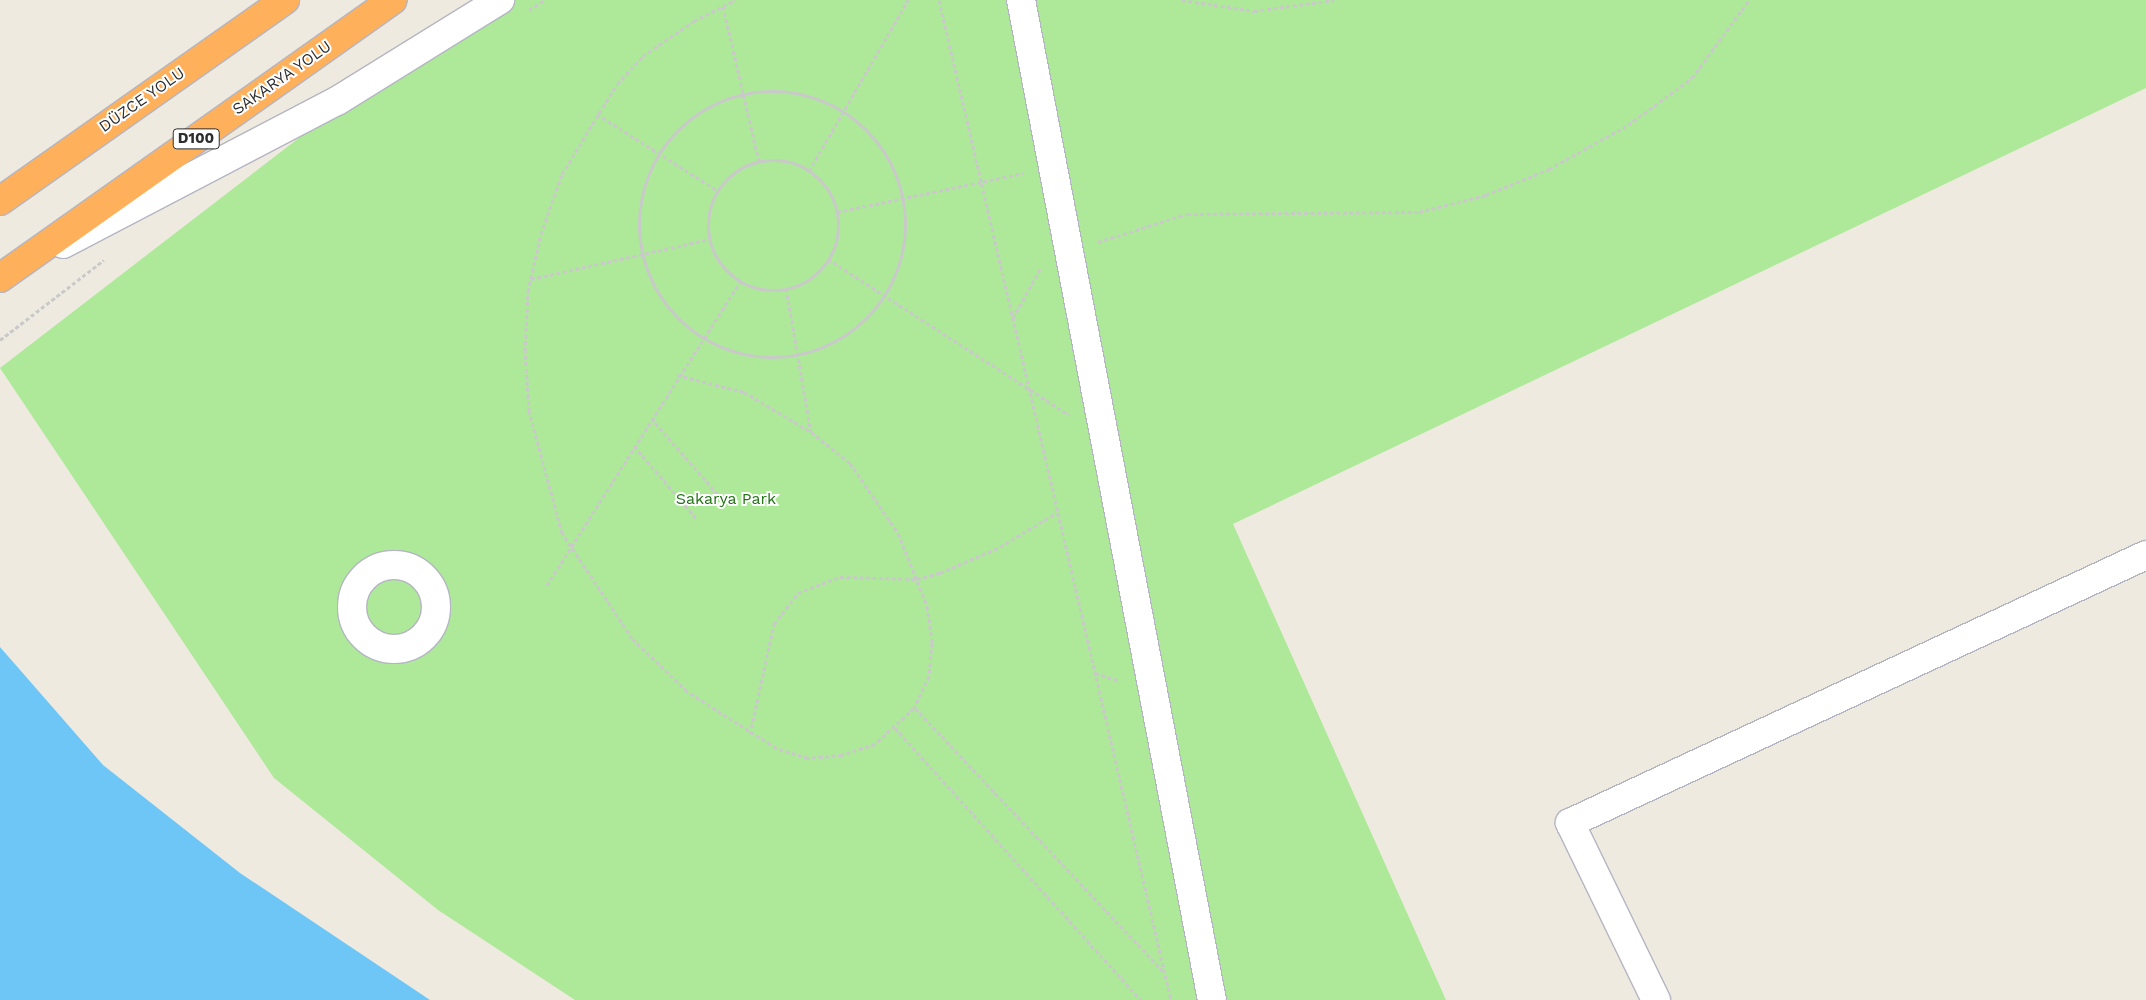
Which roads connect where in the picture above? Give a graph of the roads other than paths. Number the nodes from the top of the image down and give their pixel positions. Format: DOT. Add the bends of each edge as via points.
graph roads {
  1 [pos="285,0"];
  2 [pos="393,0"];
  3 [pos="500,0"];
  4 [pos="1021,0"];
  5 [pos="0,201"];
  6 [pos="4,276"];
  7 [pos="2146,555"];
  8 [pos="1212,1000"];
  9 [pos="1656,1000"];
  1 -- 5 [label="highway, DÜZCE YOLU"];
  2 -- 6 [label="highway, SAKARYA YOLU / D100"];
  3 -- 6 [label="lane" via="336,101"];
  4 -- 8 [label="lane"];
  7 -- 9 [label="lane" via="1570,823"];
}
